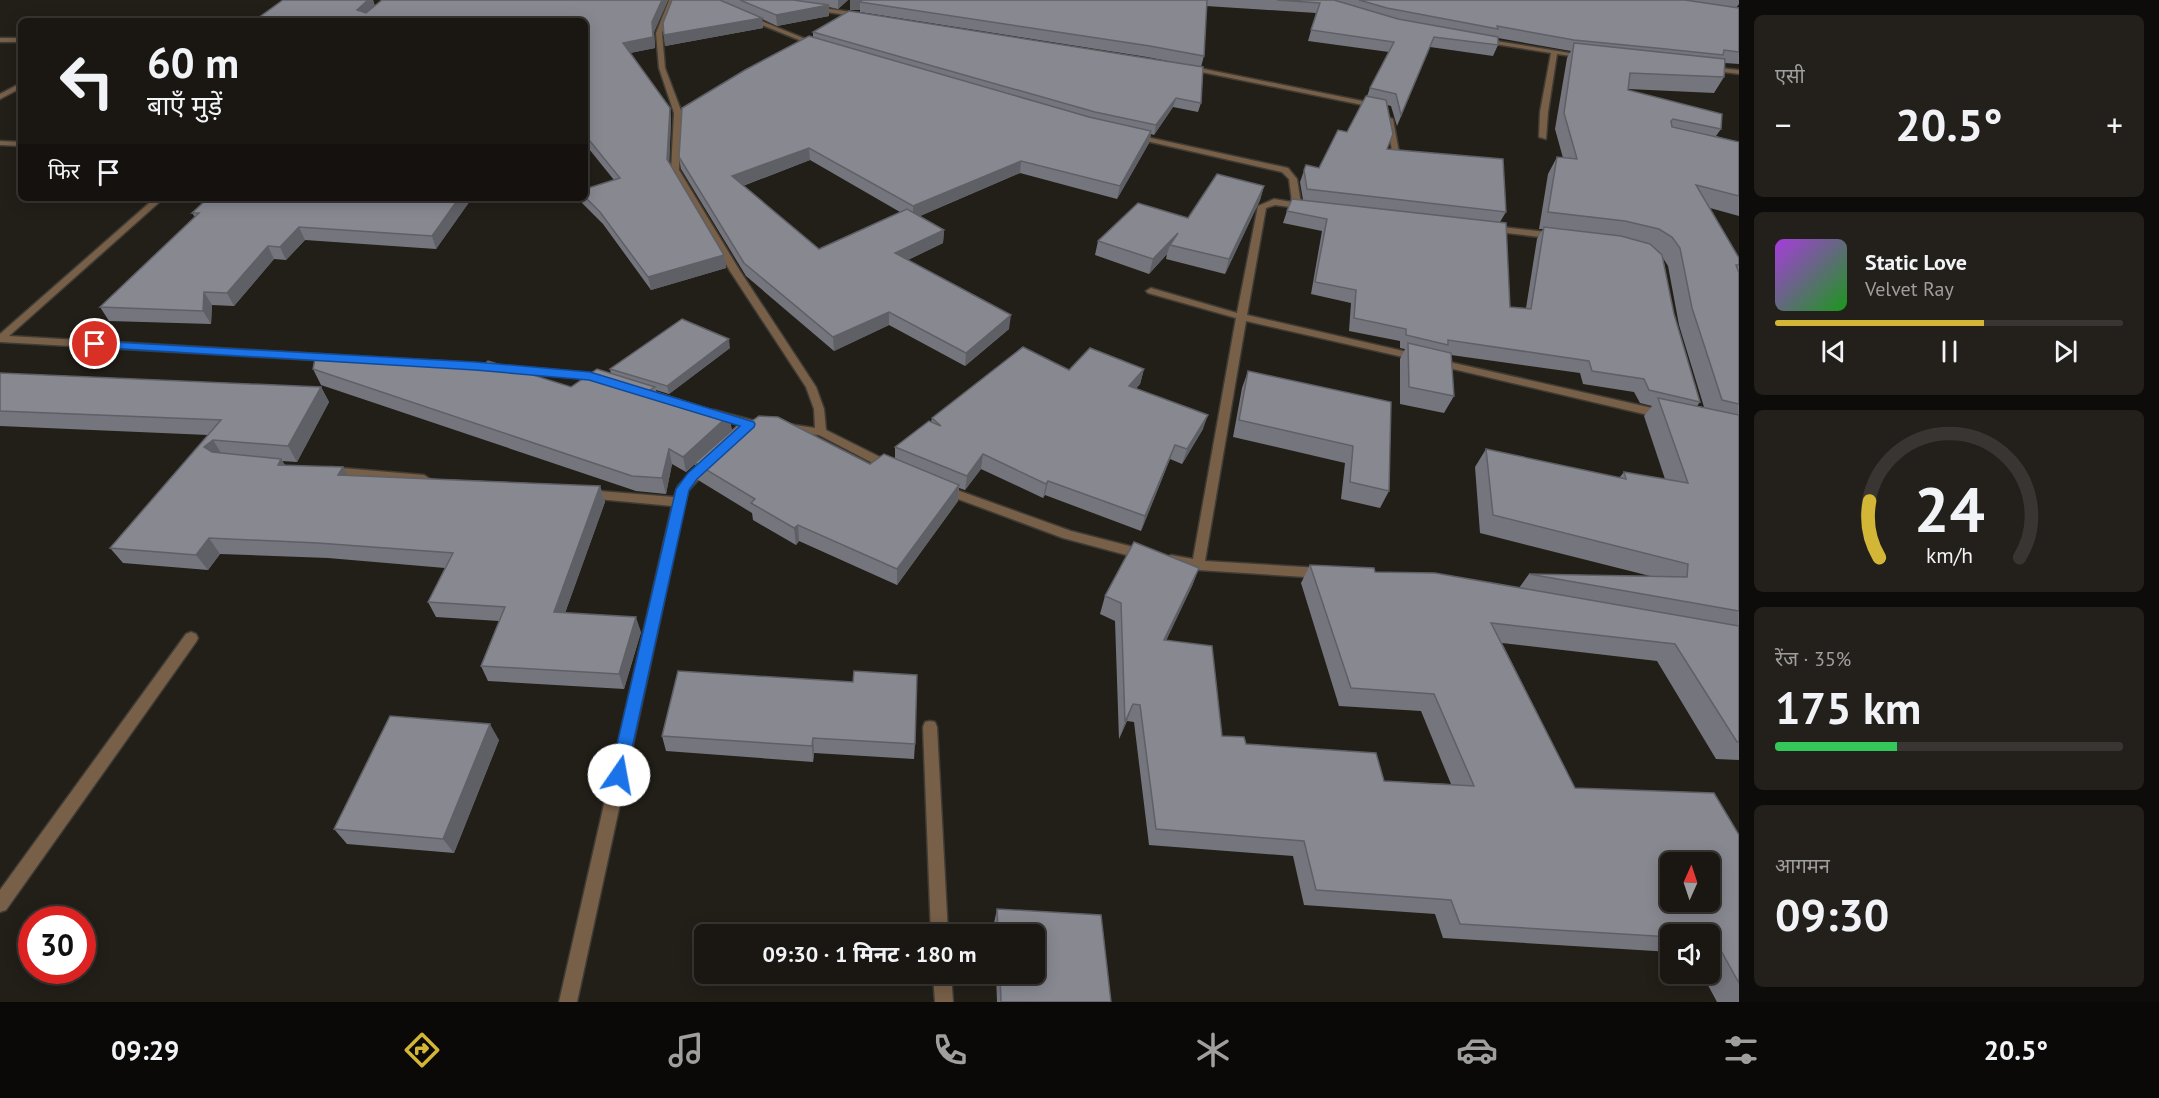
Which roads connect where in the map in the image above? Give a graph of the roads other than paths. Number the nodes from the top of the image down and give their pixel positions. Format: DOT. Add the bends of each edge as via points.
graph roads {
  1 [pos="672,0"];
  2 [pos="848,6"];
  3 [pos="809,8"];
  4 [pos="841,12"];
  5 [pos="737,13"];
  6 [pos="864,16"];
  7 [pos="1474,39"];
  8 [pos="0,40"];
  9 [pos="18,40"];
  10 [pos="808,43"];
  11 [pos="819,46"];
  12 [pos="798,48"];
  13 [pos="1554,52"];
  14 [pos="1588,56"];
  15 [pos="1182,67"];
  16 [pos="1700,68"];
  17 [pos="1739,72"];
  18 [pos="18,87"];
  19 [pos="0,97"];
  20 [pos="688,107"];
  21 [pos="678,112"];
  22 [pos="1130,135"];
  23 [pos="1543,137"];
  24 [pos="0,143"];
  25 [pos="18,144"];
  26 [pos="1398,156"];
  27 [pos="157,201"];
  28 [pos="1297,205"];
  29 [pos="1320,208"];
  30 [pos="1484,228"];
  31 [pos="1566,237"];
  32 [pos="1151,291"];
  33 [pos="1242,317"];
  34 [pos="0,339"];
  35 [pos="612,383"];
  36 [pos="704,411"];
  37 [pos="1677,418"];
  38 [pos="821,432"];
  39 [pos="717,454"];
  40 [pos="316,470"];
  41 [pos="900,472"];
  42 [pos="433,480"];
  43 [pos="932,485"];
  44 [pos="574,492"];
  45 [pos="679,502"];
  46 [pos="1198,565"];
  47 [pos="1339,574"];
  48 [pos="191,638"];
  49 [pos="930,727"];
  50 [pos="0,904"];
  51 [pos="940,924"];
  52 [pos="943,984"];
  53 [pos="568,1002"];
  54 [pos="944,1002"];
  1 -- 21 [label="street" via="659,33 662,68"];
  2 -- 4 [label="street"];
  3 -- 4 [label="street"];
  4 -- 6 [label="street"];
  5 -- 10 [label="street"];
  7 -- 13 [label="street"];
  8 -- 9 [label="street"];
  10 -- 11 [label="street"];
  10 -- 12 [label="street"];
  13 -- 14 [label="street"];
  13 -- 23 [label="street"];
  15 -- 26 [label="street" via="1386,108"];
  16 -- 17 [label="street"];
  18 -- 19 [label="street"];
  20 -- 21 [label="street"];
  21 -- 38 [label="street" via="675,170 811,387 819,409"];
  22 -- 28 [label="street" via="1285,170 1293,179"];
  24 -- 25 [label="street"];
  27 -- 34 [label="street"];
  28 -- 29 [label="street"];
  28 -- 33 [label="street" via="1274,202 1262,206"];
  30 -- 31 [label="street"];
  32 -- 33 [label="street"];
  33 -- 37 [label="street"];
  33 -- 46 [label="street"];
  34 -- 35 [label="street" via="475,366 590,376"];
  36 -- 38 [label="street" via="745,428"];
  38 -- 41 [label="street"];
  39 -- 45 [label="street" via="692,476 682,489"];
  40 -- 42 [label="street"];
  43 -- 46 [label="street" via="1092,543"];
  44 -- 45 [label="street"];
  45 -- 53 [label="street"];
  46 -- 47 [label="street"];
  48 -- 50 [label="street"];
  49 -- 51 [label="street"];
  52 -- 54 [label="street"];
}
